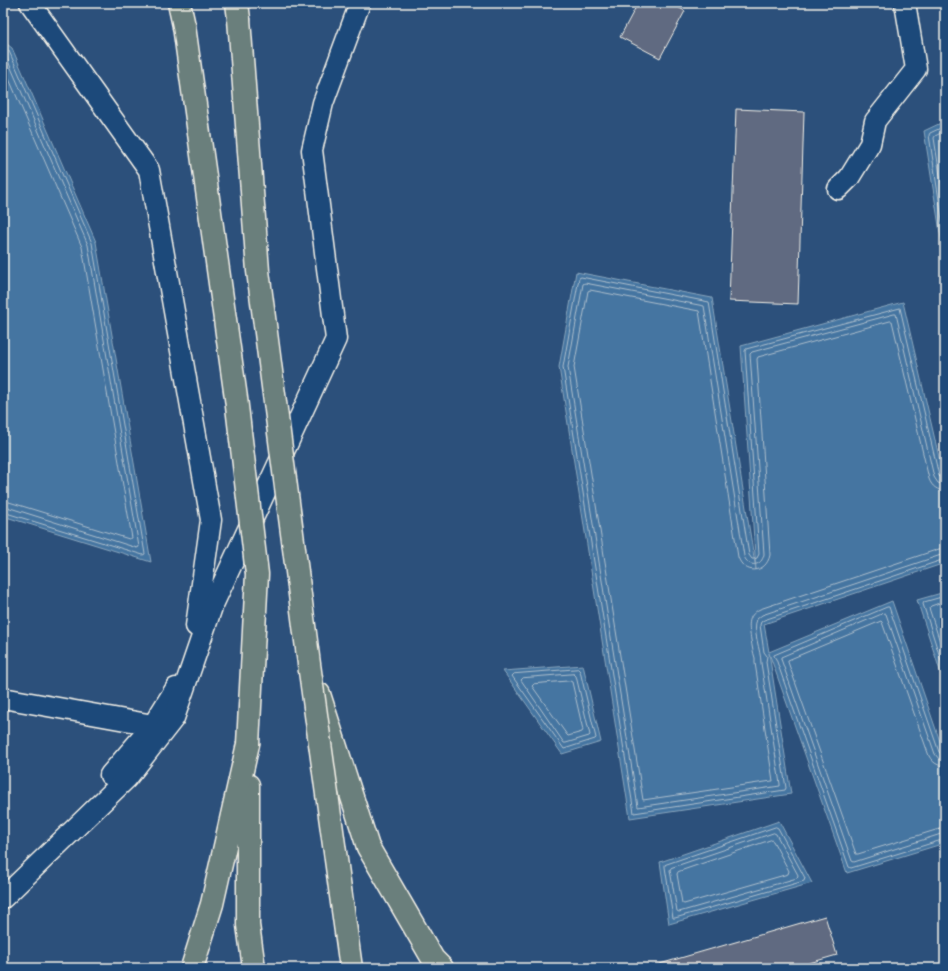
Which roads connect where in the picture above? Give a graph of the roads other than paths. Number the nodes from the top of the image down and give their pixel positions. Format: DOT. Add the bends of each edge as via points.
graph roads {
  1 [pos="30,3"];
  2 [pos="179,3"];
  3 [pos="360,3"];
  4 [pos="905,3"];
  5 [pos="238,11"];
  6 [pos="838,189"];
  7 [pos="309,664"];
  8 [pos="3,698"];
  9 [pos="153,725"];
  10 [pos="248,744"];
  11 [pos="110,775"];
  12 [pos="3,898"];
  13 [pos="192,968"];
  14 [pos="254,968"];
  15 [pos="351,968"];
  16 [pos="442,968"];
  1 -- 9 [label="street" via="149,170 211,520 191,664"];
  2 -- 10 [label="highway, bridge" via="236,398 257,574"];
  3 -- 12 [label="street" via="322,104 312,150 336,339 212,607 174,718 127,778"];
  4 -- 6 [label="street" via="916,69 875,121 870,144 849,178"];
  5 -- 7 [label="highway, bridge" via="258,271"];
  7 -- 15 [label="highway, bridge"];
  7 -- 16 [label="highway, bridge" via="368,847 434,959"];
  8 -- 9 [label="street"];
  9 -- 11 [label="street"];
  10 -- 13 [label="highway" via="212,904"];
  10 -- 14 [label="highway" via="248,925"];
}
